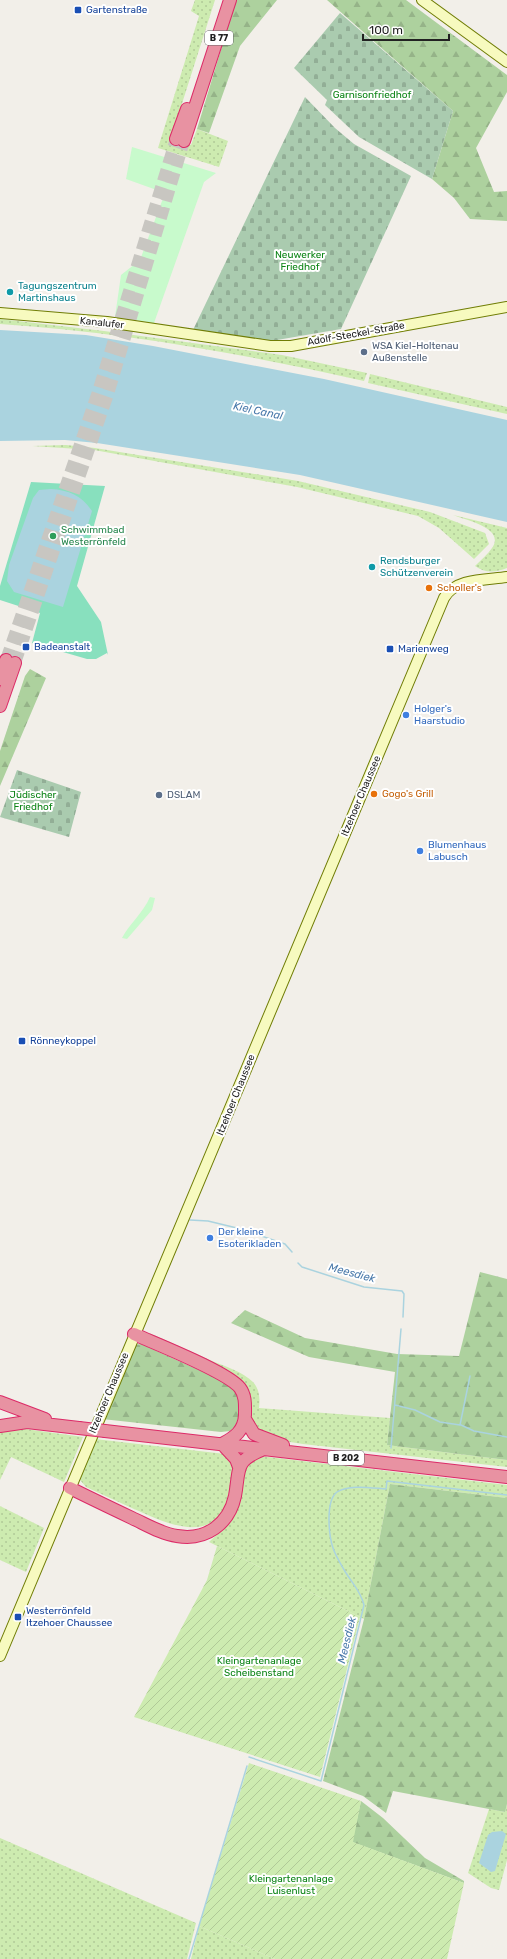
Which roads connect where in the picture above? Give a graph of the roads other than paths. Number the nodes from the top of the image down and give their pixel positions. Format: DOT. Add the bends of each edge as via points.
graph roads {
  1 [pos="223,0"];
  2 [pos="230,0"];
  3 [pos="422,0"];
  4 [pos="507,62"];
  5 [pos="507,307"];
  6 [pos="0,313"];
  7 [pos="204,337"];
  8 [pos="507,577"];
  9 [pos="0,679"];
  10 [pos="0,706"];
  11 [pos="134,1334"];
  12 [pos="0,1402"];
  13 [pos="245,1420"];
  14 [pos="0,1426"];
  15 [pos="74,1428"];
  16 [pos="222,1444"];
  17 [pos="265,1448"];
  18 [pos="297,1453"];
  19 [pos="239,1467"];
  20 [pos="485,1474"];
  21 [pos="507,1477"];
  22 [pos="507,1482"];
  23 [pos="70,1488"];
  24 [pos="0,1656"];
  1 -- 2 [label="highway, B 77" via="180,140"];
  3 -- 4 [label="street"];
  5 -- 7 [label="street, Adolf-Steckel-Straße" via="291,346 260,346"];
  6 -- 7 [label="street, Kanalufer" via="107,322"];
  8 -- 11 [label="street, Itzehoer Chaussee" via="457,585 447,592 444,598"];
  9 -- 10 [label="highway" via="10,661"];
  11 -- 13 [label="highway" via="231,1380 243,1394"];
  11 -- 23 [label="street, Itzehoer Chaussee"];
  12 -- 15 [label="highway" via="28,1414"];
  13 -- 16 [label="highway" via="240,1433"];
  13 -- 18 [label="highway" via="254,1434"];
  14 -- 15 [label="highway, B 202" via="26,1422"];
  15 -- 16 [label="highway, B 202, bridge"];
  16 -- 17 [label="highway, B 202"];
  16 -- 19 [label="highway" via="236,1459"];
  17 -- 18 [label="highway, B 202"];
  17 -- 19 [label="highway" via="249,1455"];
  18 -- 20 [label="highway, B 202"];
  19 -- 23 [label="highway" via="235,1496 227,1516 216,1528 196,1537 166,1534"];
  20 -- 21 [label="highway, B 202"];
  20 -- 22 [label="highway"];
  23 -- 24 [label="street, Itzehoer Chaussee"];
}
